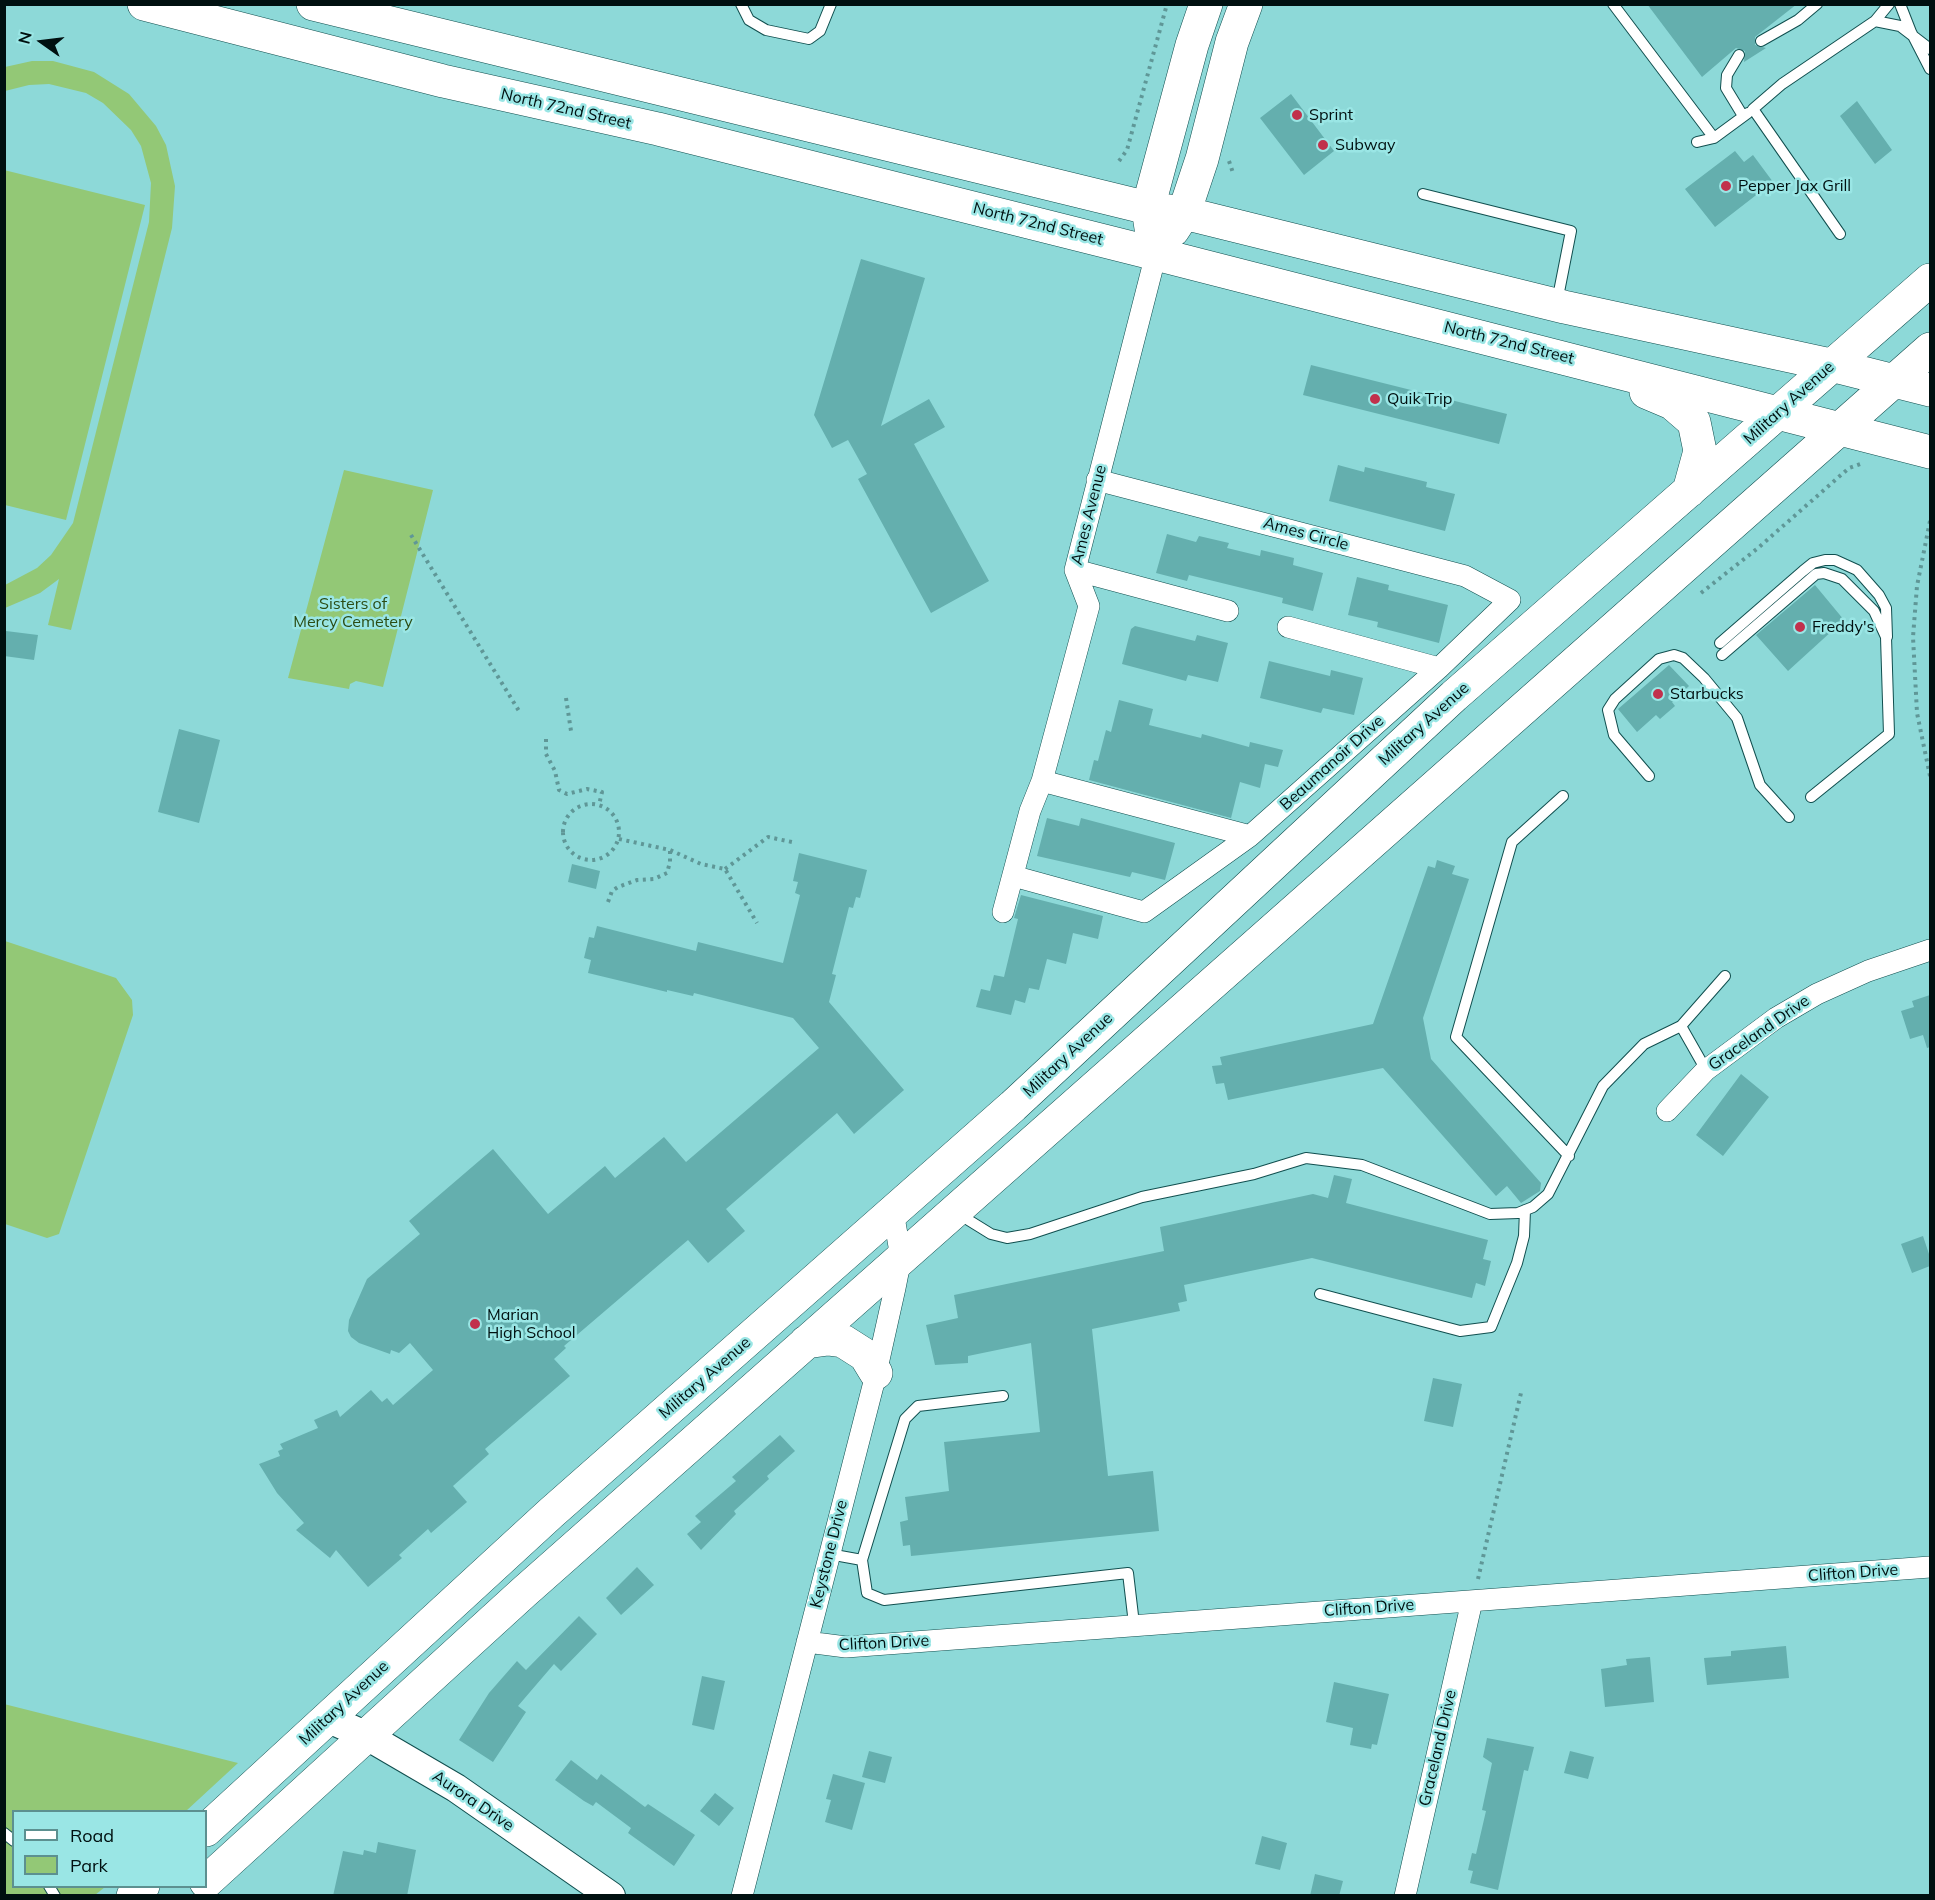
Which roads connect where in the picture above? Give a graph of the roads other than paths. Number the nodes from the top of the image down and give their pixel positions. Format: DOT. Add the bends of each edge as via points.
graph roads {
  1 [pos="144,4"];
  2 [pos="313,4"];
  3 [pos="741,4"];
  4 [pos="831,4"];
  5 [pos="1206,4"];
  6 [pos="1245,4"];
  7 [pos="1613,4"];
  8 [pos="1817,4"];
  9 [pos="1889,4"];
  10 [pos="1900,4"];
  11 [pos="1875,21"];
  12 [pos="1911,32"];
  13 [pos="1761,41"];
  14 [pos="1930,49"];
  15 [pos="1739,55"];
  16 [pos="1930,69"];
  17 [pos="1753,109"];
  18 [pos="1743,116"];
  19 [pos="1714,138"];
  20 [pos="1697,142"];
  21 [pos="1423,194"];
  22 [pos="1148,208"];
  23 [pos="1184,213"];
  24 [pos="1840,234"];
  25 [pos="1156,254"];
  26 [pos="1930,280"];
  27 [pos="1556,305"];
  28 [pos="1930,349"];
  29 [pos="1579,361"];
  30 [pos="1831,365"];
  31 [pos="1894,381"];
  32 [pos="1930,390"];
  33 [pos="1778,413"];
  34 [pos="1841,430"];
  35 [pos="1930,452"];
  36 [pos="1097,480"];
  37 [pos="1689,491"];
  38 [pos="1075,570"];
  39 [pos="1510,600"];
  40 [pos="1228,611"];
  41 [pos="1288,627"];
  42 [pos="1887,637"];
  43 [pos="1720,643"];
  44 [pos="1722,655"];
  45 [pos="1439,668"];
  46 [pos="1649,776"];
  47 [pos="1042,781"];
  48 [pos="1563,796"];
  49 [pos="1811,798"];
  50 [pos="1789,818"];
  51 [pos="1250,836"];
  52 [pos="1013,876"];
  53 [pos="1003,912"];
  54 [pos="1930,950"];
  55 [pos="1725,976"];
  56 [pos="1680,1026"];
  57 [pos="1706,1070"];
  58 [pos="1667,1111"];
  59 [pos="1569,1156"];
  60 [pos="1525,1210"];
  61 [pos="893,1211"];
  62 [pos="954,1211"];
  63 [pos="901,1258"];
  64 [pos="1320,1294"];
  65 [pos="806,1342"];
  66 [pos="876,1373"];
  67 [pos="1003,1396"];
  68 [pos="830,1554"];
  69 [pos="862,1560"];
  70 [pos="1930,1567"];
  71 [pos="1472,1601"];
  72 [pos="1134,1624"];
  73 [pos="807,1642"];
  74 [pos="327,1718"];
  75 [pos="367,1736"];
  76 [pos="207,1829"];
  77 [pos="207,1881"];
  78 [pos="612,1896"];
  79 [pos="742,1896"];
  80 [pos="1405,1896"];
  1 -- 25 [label="main road, North 72nd Street" via="443,81 658,129"];
  2 -- 22 [label="main road"];
  3 -- 4 [label="lane" via="749,20 766,30 809,39 820,31"];
  5 -- 22 [label="main road, Ames Avenue"];
  6 -- 23 [label="main road, Ames Avenue"];
  7 -- 19 [label="lane"];
  8 -- 13 [label="lane"];
  9 -- 11 [label="lane"];
  10 -- 12 [label="lane"];
  11 -- 12 [label="lane"];
  11 -- 17 [label="lane" via="1782,84"];
  12 -- 14 [label="lane"];
  12 -- 16 [label="lane"];
  15 -- 18 [label="lane" via="1727,75 1726,88"];
  17 -- 18 [label="lane"];
  17 -- 24 [label="lane"];
  18 -- 19 [label="lane"];
  19 -- 20 [label="lane"];
  21 -- 27 [label="lane" via="1571,231"];
  22 -- 23 [label="main road"];
  22 -- 25 [label="main road, Ames Avenue"];
  23 -- 25 [label="main road, Ames Avenue"];
  23 -- 27 [label="main road"];
  25 -- 29 [label="main road, North 72nd Street"];
  25 -- 36 [label="street, Ames Avenue"];
  26 -- 30 [label="main road, Military Avenue"];
  27 -- 30 [label="main road"];
  28 -- 31 [label="main road"];
  29 -- 33 [label="main road, North 72nd Street"];
  29 -- 37 [label="main road" via="1672,403 1694,422 1700,451"];
  30 -- 31 [label="main road"];
  30 -- 33 [label="main road, Military Avenue"];
  31 -- 32 [label="main road"];
  31 -- 34 [label="main road"];
  33 -- 34 [label="main road, North 72nd Street"];
  33 -- 37 [label="main road, Military Avenue"];
  34 -- 35 [label="main road, North 72nd Street"];
  34 -- 62 [label="main road"];
  36 -- 38 [label="street, Ames Avenue"];
  36 -- 39 [label="street, Ames Circle" via="1465,576"];
  37 -- 61 [label="main road, Military Avenue" via="1454,696 1013,1106"];
  38 -- 40 [label="street"];
  38 -- 47 [label="street, Ames Avenue" via="1089,606"];
  39 -- 45 [label="street, Beaumanoir Drive"];
  41 -- 45 [label="street"];
  42 -- 43 [label="lane" via="1886,608 1879,595 1857,570 1825,560 1813,563"];
  42 -- 44 [label="lane" via="1874,611 1855,590 1842,579 1824,573 1806,580"];
  42 -- 49 [label="lane" via="1889,734"];
  45 -- 51 [label="street, Beaumanoir Drive"];
  46 -- 50 [label="lane" via="1614,735 1608,710 1659,659 1674,655 1683,658 1704,678 1737,718 1760,785"];
  47 -- 51 [label="street"];
  47 -- 52 [label="street, Ames Avenue"];
  48 -- 59 [label="lane" via="1512,842 1456,1037"];
  51 -- 52 [label="street, Beaumanoir Drive" via="1144,912"];
  52 -- 53 [label="street, Ames Avenue"];
  54 -- 57 [label="street, Graceland Drive" via="1817,994 1776,1018"];
  55 -- 56 [label="lane"];
  56 -- 57 [label="lane"];
  56 -- 59 [label="lane" via="1644,1044 1603,1086"];
  57 -- 58 [label="street, Graceland Drive"];
  59 -- 60 [label="lane" via="1548,1194"];
  60 -- 62 [label="lane" via="1490,1214 1362,1165 1306,1158 1254,1174 1142,1197 1030,1234 1006,1238 991,1234"];
  60 -- 64 [label="lane" via="1524,1236 1491,1327 1460,1331"];
  61 -- 63 [label="street, Keystone Drive"];
  61 -- 74 [label="main road, Military Avenue" via="551,1513"];
  62 -- 63 [label="main road"];
  63 -- 65 [label="main road"];
  63 -- 66 [label="street, Keystone Drive"];
  65 -- 66 [label="main road" via="843,1341 865,1354"];
  65 -- 75 [label="main road"];
  66 -- 68 [label="street, Keystone Drive"];
  67 -- 69 [label="lane" via="918,1406 905,1419"];
  68 -- 69 [label="lane"];
  68 -- 73 [label="street, Keystone Drive"];
  69 -- 72 [label="lane" via="867,1593 884,1600 1128,1574"];
  70 -- 71 [label="street, Clifton Drive"];
  71 -- 72 [label="street, Clifton Drive"];
  71 -- 80 [label="street, Graceland Drive"];
  72 -- 73 [label="street, Clifton Drive" via="846,1647"];
  73 -- 79 [label="street, Keystone Drive"];
  74 -- 75 [label="street, Aurora Drive"];
  74 -- 76 [label="main road, Military Avenue"];
  75 -- 77 [label="main road"];
  75 -- 78 [label="street, Aurora Drive" via="456,1788"];
}
